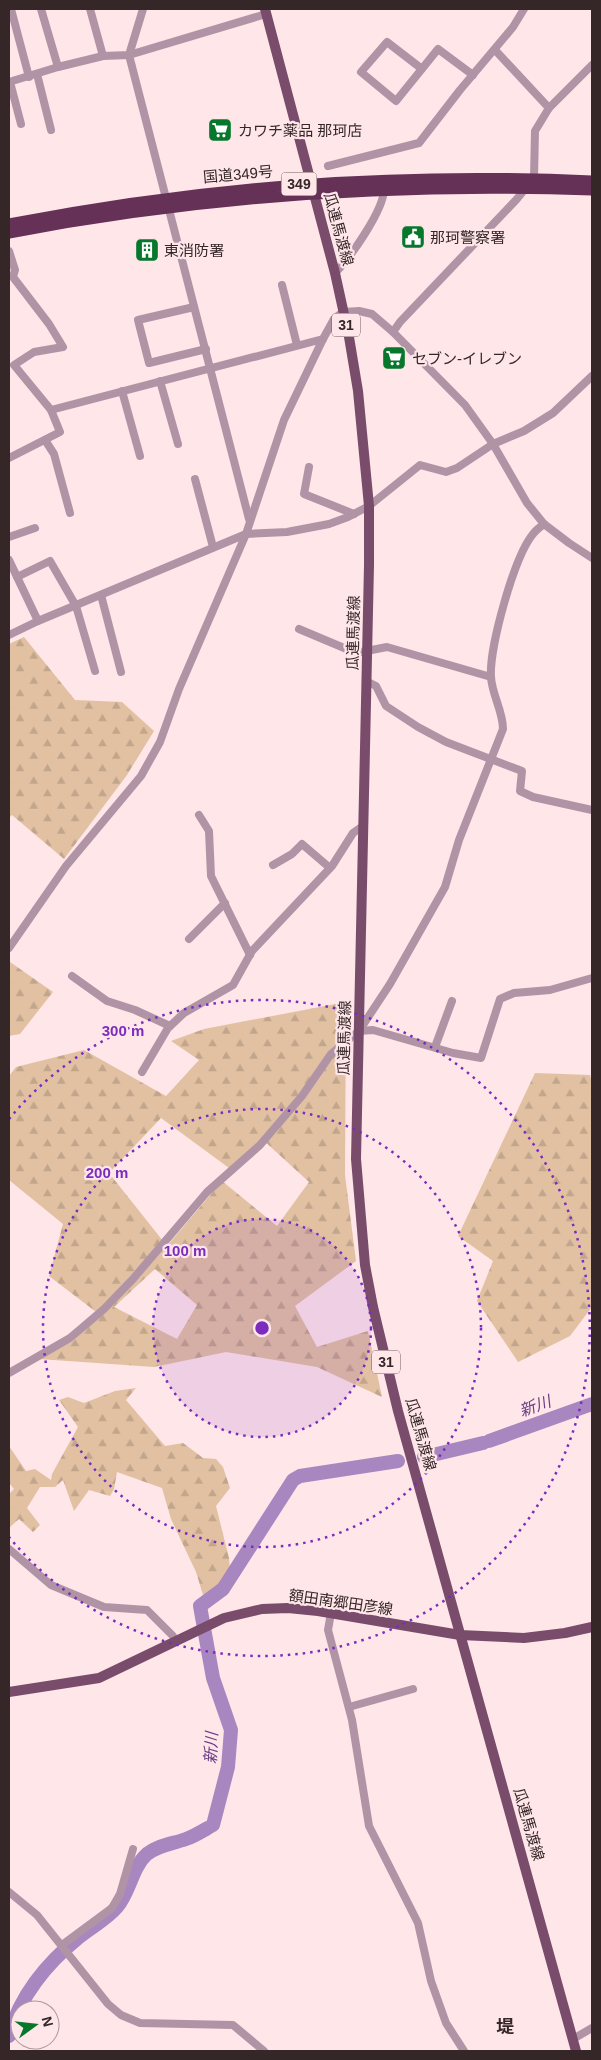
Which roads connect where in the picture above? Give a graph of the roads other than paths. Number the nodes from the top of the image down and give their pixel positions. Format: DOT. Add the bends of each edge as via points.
graph roads {
  1 [pos="11,9"];
  2 [pos="41,9"];
  3 [pos="90,9"];
  4 [pos="143,9"];
  5 [pos="524,9"];
  6 [pos="265,12"];
  7 [pos="494,50"];
  8 [pos="128,55"];
  9 [pos="103,56"];
  10 [pos="592,65"];
  11 [pos="58,67"];
  12 [pos="422,70"];
  13 [pos="473,75"];
  14 [pos="33,76"];
  15 [pos="9,82"];
  16 [pos="549,108"];
  17 [pos="21,124"];
  18 [pos="51,130"];
  19 [pos="328,166"];
  20 [pos="534,178"];
  21 [pos="592,181"];
  22 [pos="312,188"];
  23 [pos="525,188"];
  24 [pos="384,189"];
  25 [pos="592,190"];
  26 [pos="167,202"];
  27 [pos="9,224"];
  28 [pos="9,233"];
  29 [pos="9,251"];
  30 [pos="335,273"];
  31 [pos="282,285"];
  32 [pos="194,306"];
  33 [pos="343,312"];
  34 [pos="393,332"];
  35 [pos="323,339"];
  36 [pos="298,345"];
  37 [pos="206,349"];
  38 [pos="211,368"];
  39 [pos="592,376"];
  40 [pos="160,381"];
  41 [pos="589,386"];
  42 [pos="122,391"];
  43 [pos="51,410"];
  44 [pos="45,440"];
  45 [pos="178,444"];
  46 [pos="492,444"];
  47 [pos="140,456"];
  48 [pos="9,458"];
  49 [pos="309,467"];
  50 [pos="195,479"];
  51 [pos="368,506"];
  52 [pos="70,513"];
  53 [pos="354,514"];
  54 [pos="250,519"];
  55 [pos="544,524"];
  56 [pos="35,528"];
  57 [pos="246,534"];
  58 [pos="9,537"];
  59 [pos="213,547"];
  60 [pos="592,558"];
  61 [pos="9,560"];
  62 [pos="17,577"];
  63 [pos="101,595"];
  64 [pos="76,606"];
  65 [pos="38,621"];
  66 [pos="299,629"];
  67 [pos="9,635"];
  68 [pos="367,650"];
  69 [pos="95,671"];
  70 [pos="121,672"];
  71 [pos="491,677"];
  72 [pos="366,681"];
  73 [pos="491,759"];
  74 [pos="592,810"];
  75 [pos="199,815"];
  76 [pos="363,826"];
  77 [pos="273,865"];
  78 [pos="330,868"];
  79 [pos="225,903"];
  80 [pos="189,939"];
  81 [pos="9,948"];
  82 [pos="250,955"];
  83 [pos="72,976"];
  84 [pos="592,978"];
  85 [pos="452,1001"];
  86 [pos="170,1026"];
  87 [pos="359,1031"];
  88 [pos="435,1047"];
  89 [pos="142,1072"];
  90 [pos="9,1373"];
  91 [pos="9,1549"];
  92 [pos="331,1613"];
  93 [pos="592,1628"];
  94 [pos="460,1635"];
  95 [pos="175,1642"];
  96 [pos="413,1689"];
  97 [pos="9,1692"];
  98 [pos="349,1707"];
  99 [pos="132,1849"];
  100 [pos="9,1892"];
  101 [pos="64,1948"];
  102 [pos="592,2028"];
  103 [pos="573,2039"];
  104 [pos="264,2051"];
  105 [pos="464,2051"];
  106 [pos="576,2051"];
  1 -- 14 [label="street"];
  2 -- 11 [label="street"];
  3 -- 9 [label="street"];
  4 -- 8 [label="street"];
  5 -- 7 [label="street"];
  6 -- 8 [label="street"];
  6 -- 22 [label="main road, 瓜連馬渡線 / 31"];
  7 -- 13 [label="street"];
  7 -- 16 [label="street"];
  8 -- 9 [label="street"];
  8 -- 26 [label="street"];
  9 -- 11 [label="street"];
  10 -- 16 [label="street"];
  11 -- 14 [label="street"];
  12 -- 12 [label="street" via="396,101 361,72 387,42"];
  12 -- 13 [label="street" via="438,49"];
  13 -- 19 [label="street" via="419,143"];
  14 -- 15 [label="street"];
  14 -- 18 [label="street"];
  15 -- 17 [label="street"];
  16 -- 20 [label="street" via="535,130"];
  20 -- 21 [label="highway, 国道349号 / 349"];
  20 -- 22 [label="highway, 国道349号 / 349" via="469,178"];
  20 -- 23 [label="street"];
  22 -- 24 [label="highway, 国道349号 / 349"];
  22 -- 26 [label="highway, 国道349号 / 349"];
  22 -- 30 [label="main road, 瓜連馬渡線 / 31"];
  23 -- 24 [label="highway, 国道349号 / 349"];
  23 -- 25 [label="highway, 国道349号 / 349"];
  23 -- 34 [label="street"];
  24 -- 30 [label="street" via="384,199 375,215 345,263"];
  26 -- 27 [label="highway, 国道349号 / 349"];
  26 -- 28 [label="highway, 国道349号 / 349"];
  26 -- 32 [label="street"];
  29 -- 43 [label="street" via="13,276 63,347 34,352 14,365"];
  30 -- 33 [label="main road, 瓜連馬渡線 / 31"];
  31 -- 36 [label="street"];
  32 -- 37 [label="street"];
  32 -- 37 [label="street" via="138,320 149,363"];
  33 -- 34 [label="street" via="359,310 372,314"];
  33 -- 35 [label="street" via="334,319"];
  33 -- 51 [label="main road, 瓜連馬渡線 / 31" via="358,391"];
  34 -- 46 [label="street" via="466,405"];
  35 -- 36 [label="street"];
  35 -- 54 [label="street" via="284,420 262,492"];
  36 -- 38 [label="street"];
  37 -- 38 [label="street"];
  38 -- 40 [label="street"];
  38 -- 54 [label="street"];
  39 -- 41 [label="street"];
  40 -- 42 [label="street"];
  40 -- 45 [label="street"];
  41 -- 46 [label="street" via="524,431"];
  42 -- 43 [label="street"];
  42 -- 47 [label="street"];
  43 -- 44 [label="street" via="60,432"];
  44 -- 48 [label="street"];
  44 -- 52 [label="street" via="54,454"];
  46 -- 51 [label="street" via="471,460 446,472 420,465"];
  46 -- 55 [label="street" via="527,504"];
  49 -- 53 [label="street" via="304,494"];
  50 -- 59 [label="street"];
  51 -- 53 [label="street"];
  51 -- 68 [label="main road, 瓜連馬渡線 / 31"];
  53 -- 57 [label="street" via="287,532"];
  54 -- 57 [label="street"];
  55 -- 60 [label="street"];
  55 -- 71 [label="street" via="532,535 512,577 497,631"];
  56 -- 58 [label="street"];
  57 -- 59 [label="street"];
  57 -- 81 [label="street" via="160,742 141,776 66,866"];
  59 -- 63 [label="street"];
  61 -- 62 [label="street"];
  62 -- 64 [label="street" via="50,561"];
  62 -- 65 [label="street"];
  63 -- 64 [label="street"];
  63 -- 70 [label="street"];
  64 -- 65 [label="street"];
  64 -- 69 [label="street"];
  65 -- 67 [label="street"];
  66 -- 68 [label="street" via="356,653"];
  68 -- 71 [label="street" via="388,647"];
  68 -- 72 [label="main road, 瓜連馬渡線 / 31"];
  71 -- 73 [label="street" via="503,721"];
  72 -- 73 [label="street" via="376,686 386,706 418,727"];
  72 -- 76 [label="main road, 瓜連馬渡線 / 31"];
  73 -- 74 [label="street" via="522,771 520,791"];
  73 -- 87 [label="street" via="445,887 390,984"];
  75 -- 79 [label="street" via="209,831 211,876"];
  76 -- 78 [label="street" via="354,833"];
  76 -- 87 [label="main road, 瓜連馬渡線 / 31"];
  77 -- 78 [label="street" via="302,844"];
  78 -- 82 [label="street"];
  79 -- 80 [label="street"];
  79 -- 82 [label="street"];
  82 -- 86 [label="street" via="233,985 184,1013"];
  83 -- 86 [label="street" via="107,1001"];
  84 -- 88 [label="street" via="550,990 514,993 500,999 481,1058"];
  85 -- 88 [label="street"];
  86 -- 89 [label="street"];
  87 -- 88 [label="street" via="373,1030"];
  87 -- 90 [label="street" via="332,1054 302,1096 260,1145 207,1192 104,1309 70,1338"];
  87 -- 94 [label="main road, 瓜連馬渡線 / 31" via="356,1159 361,1230 372,1307"];
  91 -- 95 [label="street" via="51,1586 104,1606 147,1610"];
  92 -- 94 [label="main road, 額田南郷田彦線"];
  92 -- 95 [label="main road, 額田南郷田彦線" via="288,1608 262,1609 224,1618"];
  92 -- 98 [label="street" via="328,1630"];
  93 -- 94 [label="main road, 額田南郷田彦線" via="524,1638"];
  94 -- 103 [label="main road, 瓜連馬渡線 / 31"];
  95 -- 97 [label="main road, 額田南郷田彦線" via="99,1678"];
  96 -- 98 [label="street"];
  98 -- 105 [label="street" via="369,1826 418,1923 431,1981 446,2023"];
  99 -- 101 [label="street" via="120,1894 112,1908"];
  100 -- 101 [label="street" via="37,1914"];
  101 -- 104 [label="street" via="108,2004 121,2015 140,2023 233,2025"];
  102 -- 103 [label="street"];
  103 -- 106 [label="main road, 瓜連馬渡線 / 31"];
}
